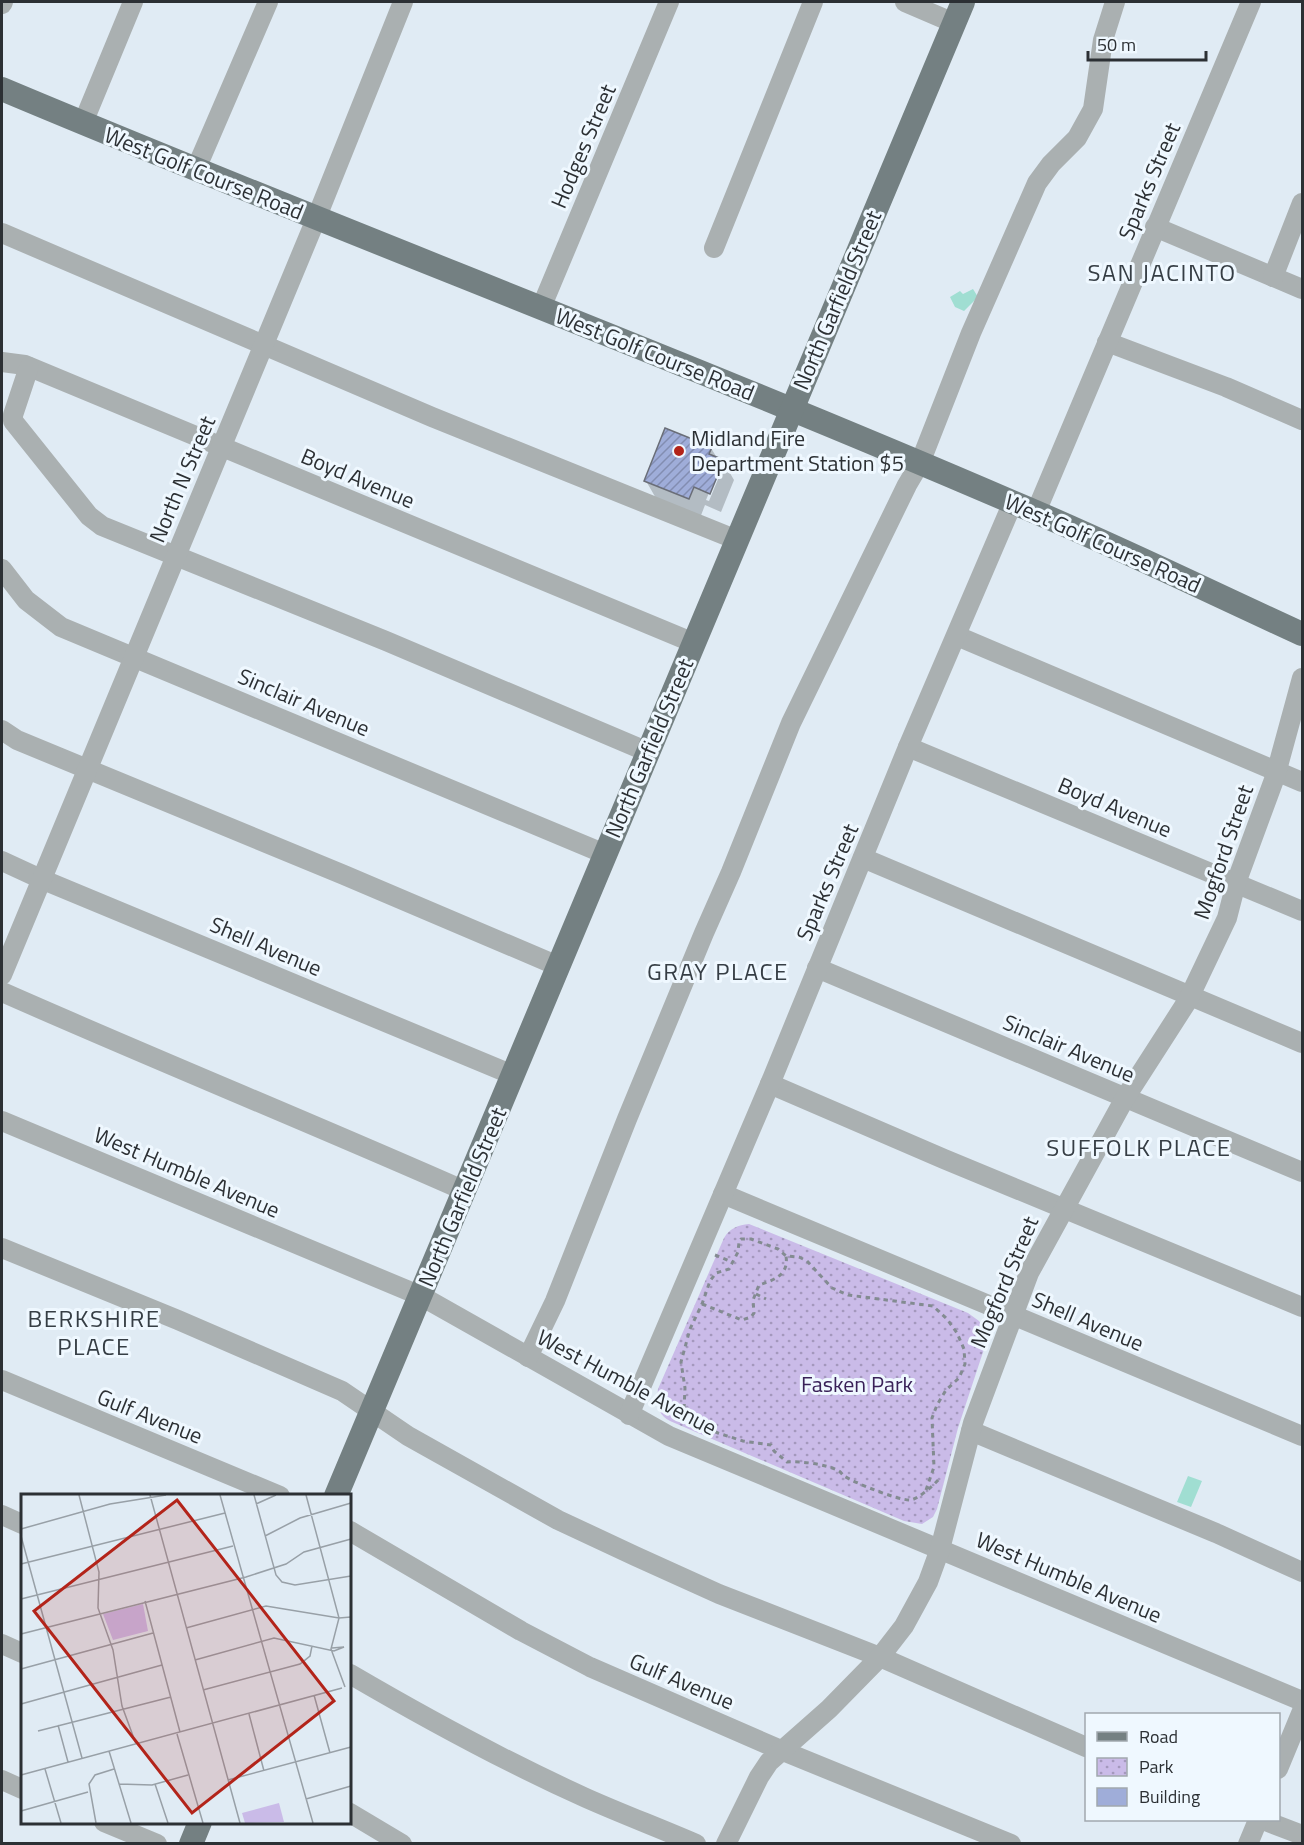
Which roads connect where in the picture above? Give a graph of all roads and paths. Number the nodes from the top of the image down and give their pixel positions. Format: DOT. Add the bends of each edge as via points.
graph roads {
  1 [pos="133,2"];
  2 [pos="268,2"];
  3 [pos="403,2"];
  4 [pos="669,2"];
  5 [pos="813,2"];
  6 [pos="905,2"];
  7 [pos="1115,2"];
  8 [pos="1251,2"];
  9 [pos="958,12"];
  10 [pos="2,89"];
  11 [pos="83,123"];
  12 [pos="196,169"];
  13 [pos="1302,203"];
  14 [pos="316,219"];
  15 [pos="1155,228"];
  16 [pos="2,233"];
  17 [pos="714,248"];
  18 [pos="1273,277"];
  19 [pos="1302,289"];
  20 [pos="541,308"];
  21 [pos="1107,342"];
  22 [pos="264,344"];
  23 [pos="2,362"];
  24 [pos="29,367"];
  25 [pos="791,409"];
  26 [pos="1302,420"];
  27 [pos="222,447"];
  28 [pos="920,463"];
  29 [pos="1013,502"];
  30 [pos="1036,512"];
  31 [pos="737,540"];
  32 [pos="176,555"];
  33 [pos="2,569"];
  34 [pos="1302,634"];
  35 [pos="957,636"];
  36 [pos="694,643"];
  37 [pos="134,657"];
  38 [pos="1302,678"];
  39 [pos="2,730"];
  40 [pos="908,747"];
  41 [pos="648,752"];
  42 [pos="87,768"];
  43 [pos="1277,771"];
  44 [pos="1302,782"];
  45 [pos="605,854"];
  46 [pos="863,858"];
  47 [pos="2,861"];
  48 [pos="41,879"];
  49 [pos="1236,883"];
  50 [pos="1302,911"];
  51 [pos="558,966"];
  52 [pos="817,968"];
  53 [pos="2,975"];
  54 [pos="2,992"];
  55 [pos="1190,996"];
  56 [pos="1302,1043"];
  57 [pos="513,1075"];
  58 [pos="770,1084"];
  59 [pos="1125,1098"];
  60 [pos="2,1121"];
  61 [pos="1302,1172"];
  62 [pos="465,1191"];
  63 [pos="723,1194"];
  64 [pos="1064,1207"];
  65 [pos="2,1248"];
  66 [pos="786,1256"];
  67 [pos="756,1294"];
  68 [pos="421,1296"];
  69 [pos="766,1299"];
  70 [pos="702,1305"];
  71 [pos="1302,1307"];
  72 [pos="1012,1315"];
  73 [pos="528,1357"];
  74 [pos="2,1380"];
  75 [pos="372,1412"];
  76 [pos="629,1414"];
  77 [pos="971,1431"];
  78 [pos="1302,1436"];
  79 [pos="275,1494"];
  80 [pos="337,1494"];
  81 [pos="2,1515"];
  82 [pos="21,1524"];
  83 [pos="351,1531"];
  84 [pos="940,1549"];
  85 [pos="1302,1572"];
  86 [pos="2,1644"];
  87 [pos="21,1653"];
  88 [pos="880,1657"];
  89 [pos="351,1675"];
  90 [pos="1302,1701"];
  91 [pos="1302,1711"];
  92 [pos="1085,1747"];
  93 [pos="783,1751"];
  94 [pos="1280,1764"];
  95 [pos="2,1780"];
  96 [pos="21,1789"];
  97 [pos="351,1814"];
  98 [pos="1258,1821"];
  99 [pos="1265,1821"];
  100 [pos="109,1824"];
  101 [pos="199,1824"];
  102 [pos="1302,1836"];
  103 [pos="157,1844"];
  104 [pos="191,1844"];
  105 [pos="402,1844"];
  106 [pos="696,1844"];
  107 [pos="726,1844"];
  108 [pos="1011,1844"];
  109 [pos="1248,1844"];
  1 -- 11 [label="street"];
  2 -- 12 [label="street"];
  3 -- 14 [label="street, North N Street"];
  4 -- 20 [label="street, Hodges Street"];
  5 -- 17 [label="street"];
  6 -- 9 [label="street"];
  7 -- 28 [label="street" via="1103,40 1093,108 1077,138 1037,183 970,333"];
  8 -- 15 [label="street, Sparks Street"];
  9 -- 25 [label="main road, North Garfield Street"];
  10 -- 11 [label="main road, West Golf Course Road"];
  11 -- 12 [label="main road, West Golf Course Road"];
  12 -- 14 [label="main road, West Golf Course Road"];
  13 -- 18 [label="street"];
  14 -- 20 [label="main road, West Golf Course Road"];
  14 -- 22 [label="street, North N Street"];
  15 -- 18 [label="street"];
  15 -- 21 [label="street, Sparks Street"];
  16 -- 22 [label="street"];
  18 -- 19 [label="street"];
  20 -- 25 [label="main road, West Golf Course Road"];
  21 -- 26 [label="street"];
  21 -- 30 [label="street, Sparks Street"];
  22 -- 27 [label="street, North N Street"];
  22 -- 31 [label="street" via="432,417"];
  23 -- 24 [label="street, Boyd Avenue"];
  24 -- 27 [label="street, Boyd Avenue"];
  24 -- 32 [label="street" via="13,415 18,430 89,516 102,526"];
  25 -- 28 [label="main road, West Golf Course Road"];
  25 -- 31 [label="main road, North Garfield Street"];
  27 -- 32 [label="street, North N Street"];
  27 -- 36 [label="street, Boyd Avenue"];
  28 -- 29 [label="main road, West Golf Course Road"];
  28 -- 73 [label="street" via="791,723 555,1301"];
  29 -- 30 [label="main road, West Golf Course Road"];
  29 -- 35 [label="street, Sparks Street"];
  30 -- 34 [label="main road, West Golf Course Road"];
  31 -- 36 [label="main road, North Garfield Street"];
  32 -- 37 [label="street, North N Street"];
  32 -- 41 [label="street"];
  33 -- 37 [label="street, Sinclair Avenue" via="26,600 61,627"];
  35 -- 40 [label="street, Sparks Street"];
  35 -- 43 [label="street"];
  36 -- 41 [label="main road, North Garfield Street"];
  37 -- 42 [label="street, North N Street"];
  37 -- 45 [label="street, Sinclair Avenue"];
  38 -- 43 [label="street, Mogford Street"];
  39 -- 42 [label="street" via="16,740"];
  40 -- 46 [label="street, Sparks Street"];
  40 -- 49 [label="street, Boyd Avenue"];
  41 -- 45 [label="main road, North Garfield Street"];
  42 -- 48 [label="street, North N Street"];
  42 -- 51 [label="street"];
  43 -- 44 [label="street"];
  43 -- 49 [label="street, Mogford Street"];
  45 -- 51 [label="main road, North Garfield Street"];
  46 -- 52 [label="street, Sparks Street"];
  46 -- 55 [label="street"];
  47 -- 48 [label="street, Shell Avenue"];
  48 -- 53 [label="street, North N Street"];
  48 -- 57 [label="street, Shell Avenue"];
  49 -- 50 [label="street, Boyd Avenue"];
  49 -- 55 [label="street, Mogford Street" via="1227,918"];
  51 -- 57 [label="main road, North Garfield Street"];
  52 -- 58 [label="street, Sparks Street"];
  52 -- 59 [label="street, Sinclair Avenue"];
  54 -- 62 [label="street"];
  55 -- 56 [label="street"];
  55 -- 59 [label="street, Mogford Street"];
  57 -- 62 [label="main road, North Garfield Street"];
  58 -- 63 [label="street, Sparks Street"];
  58 -- 64 [label="street"];
  59 -- 61 [label="street, Sinclair Avenue"];
  59 -- 64 [label="street, Mogford Street"];
  60 -- 68 [label="street, West Humble Avenue"];
  62 -- 68 [label="main road, North Garfield Street"];
  63 -- 72 [label="street, Shell Avenue"];
  63 -- 76 [label="street, Sparks Street"];
  64 -- 71 [label="street"];
  64 -- 72 [label="street, Mogford Street"];
  65 -- 75 [label="street" via="342,1391"];
  66 -- 67 [label="path" via="785,1270 776,1279 759,1285"];
  66 -- 70 [label="path" via="778,1249 741,1239 729,1269 716,1273 710,1281"];
  66 -- 70 [label="path" via="807,1261 832,1288 848,1295 933,1306 957,1333 965,1364 932,1418 934,1467 926,1490 917,1498 901,1499 837,1470 801,1461 787,1462 771,1445 743,1441 694,1423 684,1410 681,1362"];
  67 -- 69 [label="path"];
  67 -- 70 [label="path" via="754,1313 742,1320"];
  68 -- 73 [label="street, West Humble Avenue"];
  68 -- 75 [label="main road, North Garfield Street"];
  72 -- 77 [label="street, Mogford Street"];
  72 -- 78 [label="street, Shell Avenue"];
  73 -- 76 [label="street, West Humble Avenue"];
  74 -- 79 [label="street, Gulf Avenue"];
  75 -- 80 [label="main road, North Garfield Street"];
  75 -- 88 [label="street" via="558,1520 719,1594"];
  76 -- 84 [label="street, West Humble Avenue" via="669,1436"];
  77 -- 84 [label="street, Mogford Street"];
  77 -- 85 [label="street"];
  81 -- 82 [label="street"];
  83 -- 93 [label="street, Gulf Avenue" via="590,1667"];
  84 -- 88 [label="street, Mogford Street" via="904,1626"];
  84 -- 90 [label="street, West Humble Avenue"];
  86 -- 87 [label="street"];
  88 -- 92 [label="street"];
  88 -- 93 [label="street, Mogford Street"];
  89 -- 106 [label="street" via="511,1762 587,1799"];
  91 -- 94 [label="street"];
  93 -- 107 [label="street, Mogford Street" via="759,1777"];
  93 -- 108 [label="street, Gulf Avenue"];
  95 -- 96 [label="street"];
  97 -- 105 [label="street"];
  98 -- 109 [label="street"];
  99 -- 102 [label="street"];
  100 -- 103 [label="street"];
  101 -- 104 [label="main road"];
}
